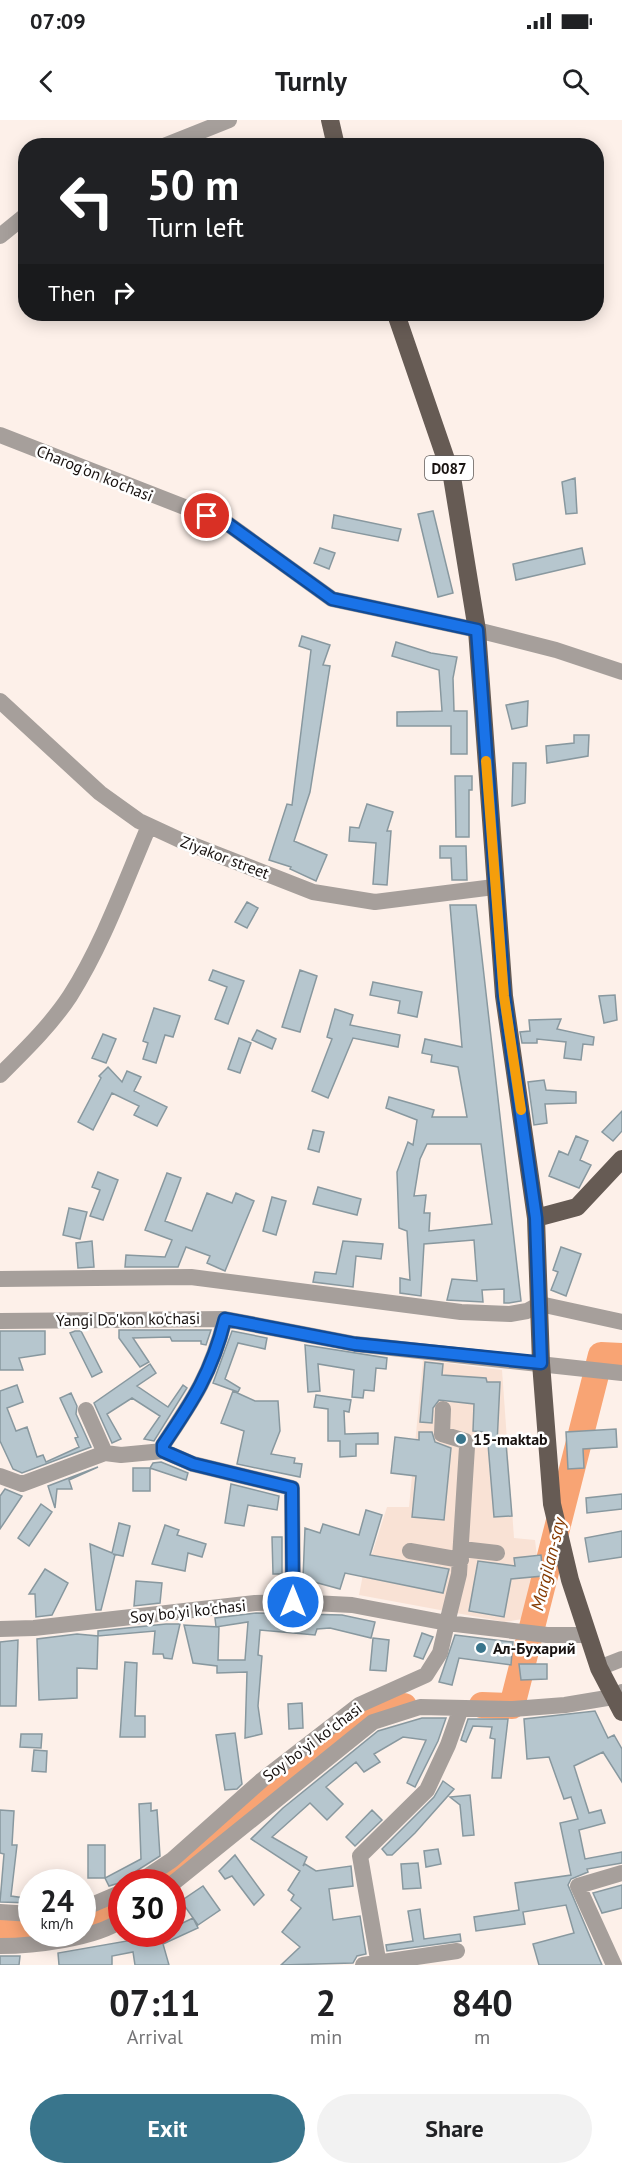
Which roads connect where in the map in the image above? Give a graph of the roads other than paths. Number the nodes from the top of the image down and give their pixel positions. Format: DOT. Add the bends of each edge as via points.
graph roads {
  1 [pos="230,120"];
  2 [pos="330,120"];
  3 [pos="184,138"];
  4 [pos="334,138"];
  5 [pos="18,220"];
  6 [pos="3,229"];
  7 [pos="398,321"];
  8 [pos="0,435"];
  9 [pos="477,630"];
  10 [pos="622,672"];
  11 [pos="0,701"];
  12 [pos="149,826"];
  13 [pos="494,887"];
  14 [pos="0,1075"];
  15 [pos="622,1159"];
  16 [pos="536,1218"];
  17 [pos="0,1279"];
  18 [pos="540,1304"];
  19 [pos="225,1319"];
  20 [pos="0,1321"];
  21 [pos="622,1322"];
  22 [pos="541,1363"];
  23 [pos="622,1373"];
  24 [pos="443,1409"];
  25 [pos="86,1410"];
  26 [pos="163,1451"];
  27 [pos="105,1453"];
  28 [pos="0,1476"];
  29 [pos="410,1551"];
  30 [pos="497,1553"];
  31 [pos="461,1554"];
  32 [pos="293,1602"];
  33 [pos="447,1623"];
  34 [pos="0,1629"];
  35 [pos="588,1635"];
  36 [pos="622,1659"];
  37 [pos="598,1668"];
  38 [pos="619,1700"];
  39 [pos="461,1708"];
  40 [pos="158,1869"];
  41 [pos="186,1873"];
  42 [pos="622,1873"];
  43 [pos="0,1912"];
  44 [pos="18,1913"];
  45 [pos="108,1927"];
  46 [pos="0,1946"];
  47 [pos="457,1951"];
  48 [pos="373,1964"];
  49 [pos="614,1965"];
  1 -- 3 [label="street"];
  2 -- 4 [label="main road"];
  5 -- 6 [label="street"];
  7 -- 9 [label="main road, D087" via="452,477"];
  8 -- 9 [label="street, Charog'on ko'chasi" via="228,524 332,599"];
  9 -- 10 [label="street, Charog'on ko'chasi"];
  9 -- 13 [label="main road, D087"];
  11 -- 12 [label="street, Ziyakor street" via="100,793"];
  12 -- 13 [label="street, Ziyakor street" via="313,892 345,898 375,902"];
  12 -- 14 [label="street" via="69,997"];
  13 -- 16 [label="main road, D087" via="504,996"];
  15 -- 16 [label="main road" via="577,1207"];
  16 -- 18 [label="main road, D087"];
  17 -- 18 [label="street" via="191,1277 461,1312 510,1314"];
  18 -- 21 [label="street"];
  18 -- 22 [label="main road, D087"];
  19 -- 20 [label="street, Yangi Do'kon ko'chasi"];
  19 -- 22 [label="street, Yangi Do'kon ko'chasi" via="355,1344"];
  19 -- 26 [label="street" via="200,1391 163,1445"];
  22 -- 23 [label="street, Yangi Do'kon ko'chasi"];
  22 -- 35 [label="main road, D087" via="552,1504"];
  24 -- 31 [label="street, Soy boʻyi koʻchasi" via="442,1434 467,1444"];
  25 -- 27 [label="street"];
  26 -- 27 [label="street"];
  26 -- 32 [label="street" via="193,1464 292,1488"];
  27 -- 28 [label="street" via="22,1484"];
  29 -- 31 [label="street"];
  30 -- 31 [label="street"];
  31 -- 33 [label="street, Soy boʻyi koʻchasi"];
  32 -- 33 [label="street, Soy bo'yi ko'chasi" via="352,1605"];
  32 -- 34 [label="street, Soy bo'yi ko'chasi"];
  33 -- 35 [label="street" via="548,1635"];
  33 -- 40 [label="street, Soy boʻyi koʻchasi" via="440,1653 426,1675 359,1705 269,1774"];
  35 -- 37 [label="main road, D087"];
  36 -- 37 [label="street"];
  37 -- 38 [label="main road, D087"];
  38 -- 39 [label="street, Soy boʻyi koʻchasi" via="523,1708"];
  39 -- 41 [label="street, Soy boʻyi koʻchasi" via="420,1707 374,1722"];
  39 -- 48 [label="street" via="427,1790 360,1856"];
  42 -- 49 [label="street" via="578,1886"];
  43 -- 44 [label="street"];
  45 -- 46 [label="street" via="62,1940"];
  47 -- 48 [label="street"];
}
